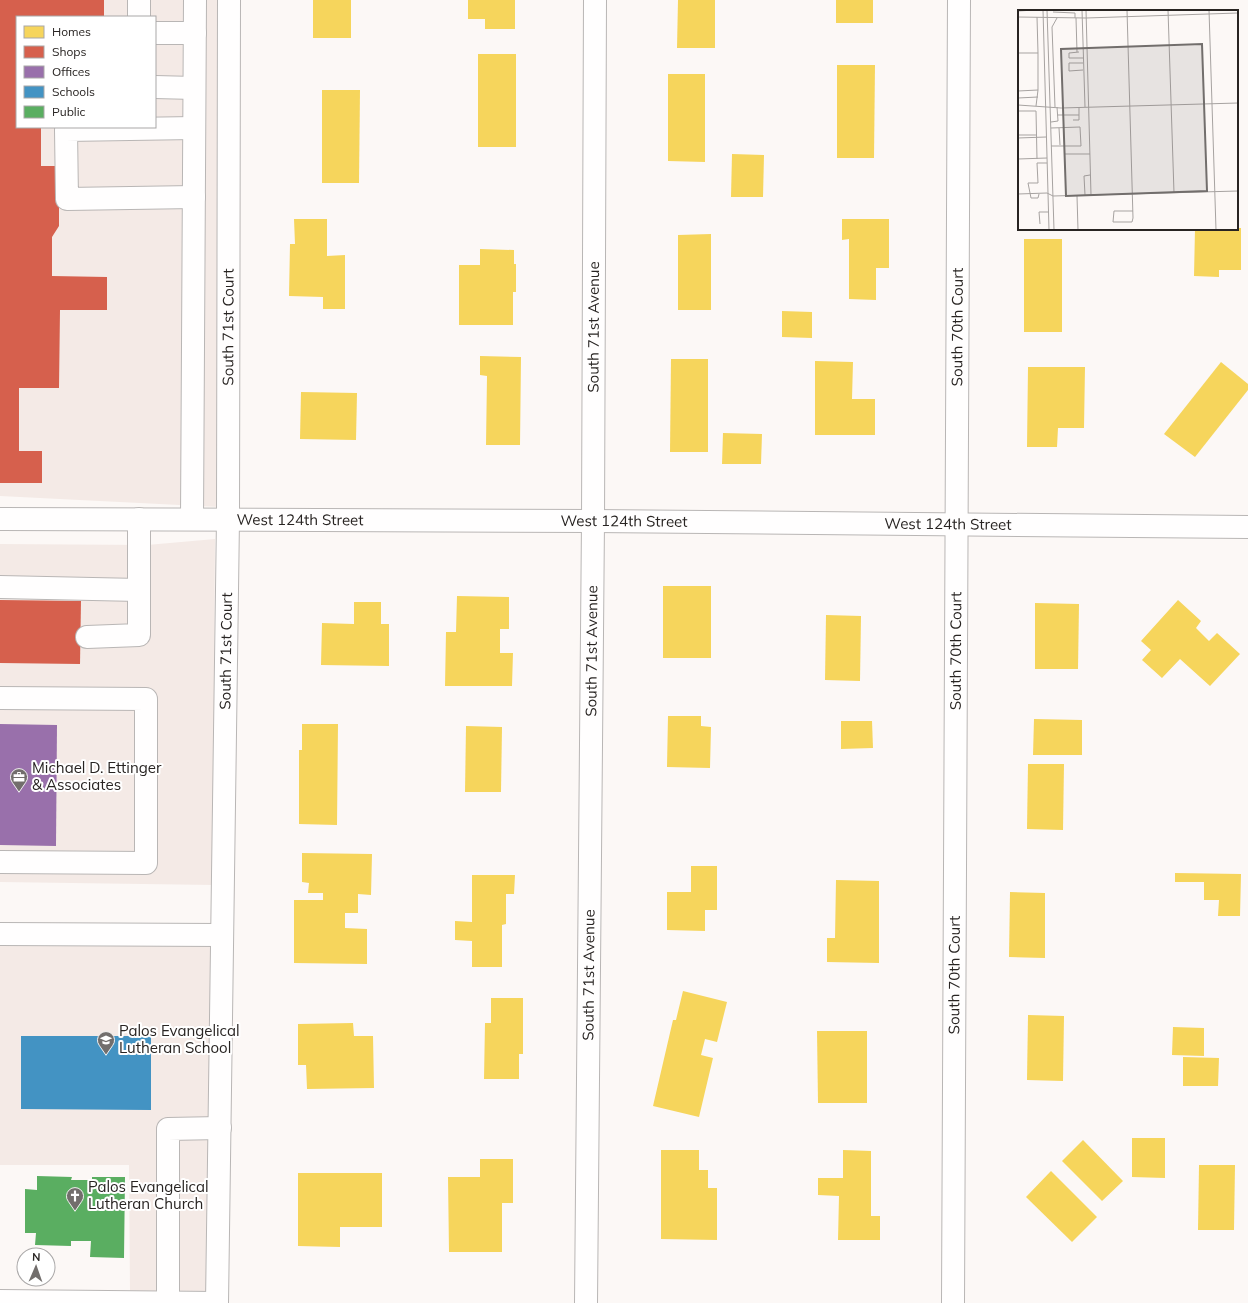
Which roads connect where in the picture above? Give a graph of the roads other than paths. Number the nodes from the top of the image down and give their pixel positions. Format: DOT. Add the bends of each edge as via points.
graph roads {
  1 [pos="139,0"];
  2 [pos="195,0"];
  3 [pos="229,0"];
  4 [pos="595,0"];
  5 [pos="959,0"];
  6 [pos="139,16"];
  7 [pos="156,33"];
  8 [pos="194,33"];
  9 [pos="156,87"];
  10 [pos="194,88"];
  11 [pos="194,128"];
  12 [pos="194,197"];
  13 [pos="0,519"];
  14 [pos="139,519"];
  15 [pos="192,519"];
  16 [pos="228,519"];
  17 [pos="594,521"];
  18 [pos="956,525"];
  19 [pos="1248,527"];
  20 [pos="0,587"];
  21 [pos="139,590"];
  22 [pos="88,637"];
  23 [pos="0,698"];
  24 [pos="0,862"];
  25 [pos="0,934"];
  26 [pos="222,935"];
  27 [pos="220,1128"];
  28 [pos="0,1301"];
  29 [pos="101,1302"];
  30 [pos="168,1303"];
  31 [pos="217,1303"];
  32 [pos="586,1303"];
  33 [pos="953,1303"];
  1 -- 6 [label="street"];
  2 -- 8 [label="street"];
  3 -- 16 [label="street, South 71st Court"];
  4 -- 17 [label="street, South 71st Avenue"];
  5 -- 18 [label="street, South 70th Court"];
  7 -- 8 [label="street"];
  8 -- 10 [label="street"];
  9 -- 10 [label="street"];
  10 -- 11 [label="street"];
  11 -- 12 [label="street"];
  11 -- 12 [label="street" via="66,130 67,200"];
  12 -- 15 [label="street"];
  13 -- 14 [label="street, West 124th Street"];
  14 -- 15 [label="street, West 124th Street"];
  14 -- 21 [label="street"];
  15 -- 16 [label="street, West 124th Street"];
  16 -- 17 [label="street, West 124th Street"];
  16 -- 26 [label="street, South 71st Court"];
  17 -- 18 [label="street, West 124th Street"];
  17 -- 32 [label="street, South 71st Avenue"];
  18 -- 19 [label="street, West 124th Street"];
  18 -- 33 [label="street, South 70th Court"];
  20 -- 21 [label="street"];
  21 -- 22 [label="street" via="139,635"];
  23 -- 24 [label="street" via="146,699 146,864"];
  25 -- 26 [label="street"];
  26 -- 27 [label="street, South 71st Court"];
  27 -- 30 [label="street" via="168,1130"];
  27 -- 31 [label="street, South 71st Court"];
  28 -- 29 [label="street"];
  29 -- 30 [label="street"];
  30 -- 31 [label="street"];
}
